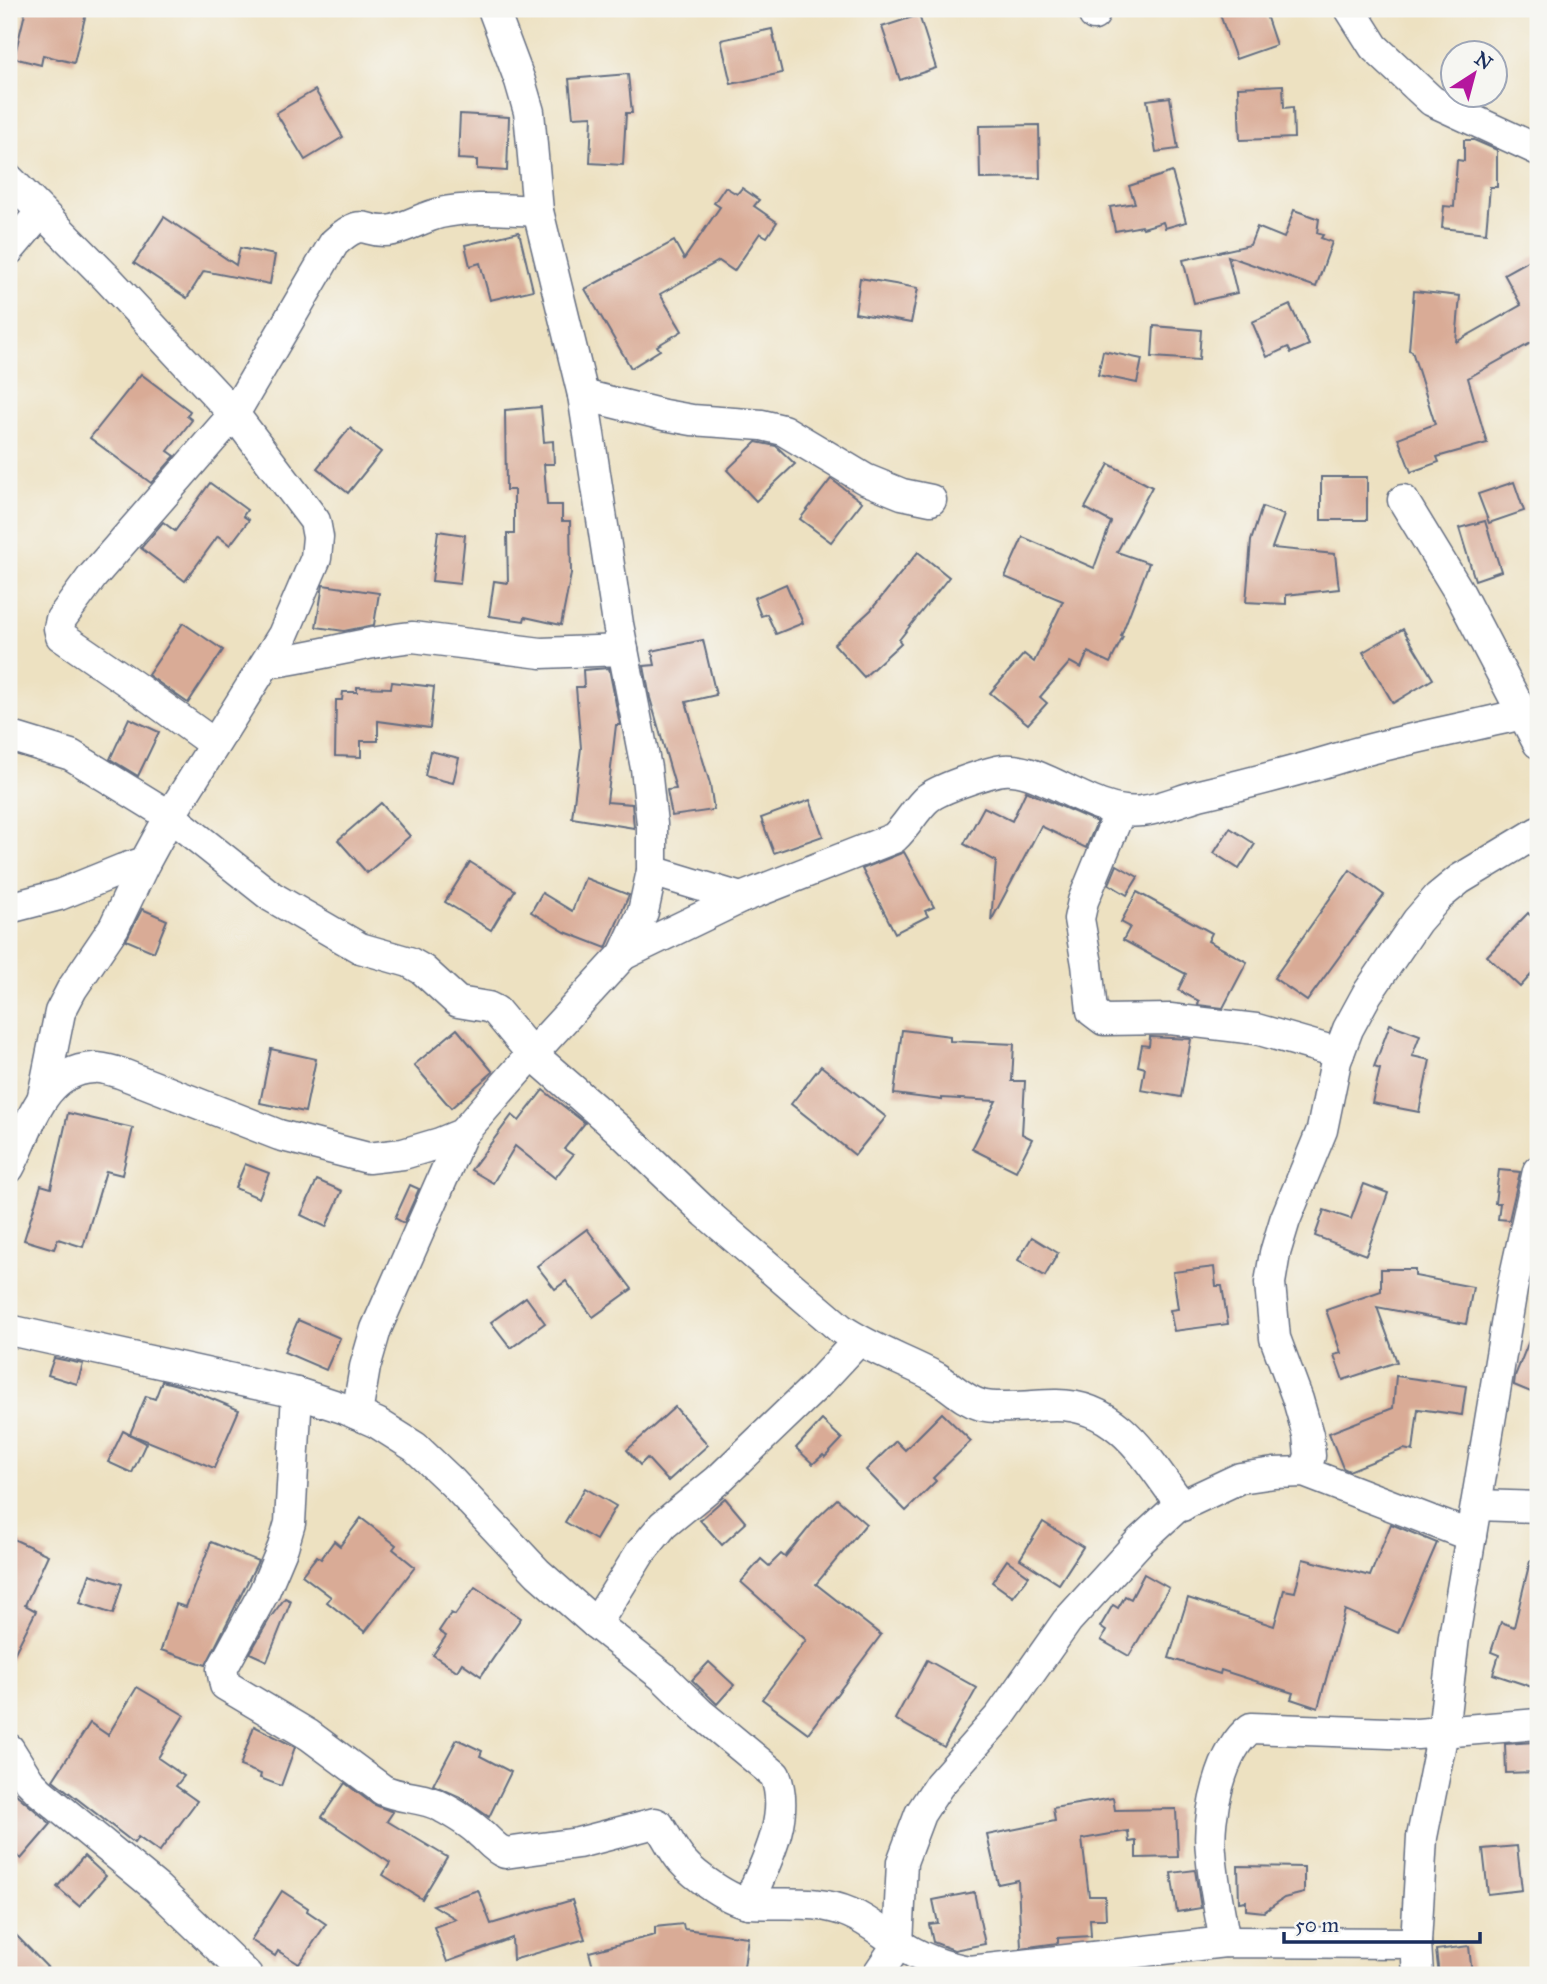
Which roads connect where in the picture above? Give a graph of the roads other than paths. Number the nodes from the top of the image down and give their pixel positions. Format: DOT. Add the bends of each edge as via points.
graph roads {
  1 [pos="493,9"];
  2 [pos="1350,9"];
  3 [pos="1538,150"];
  4 [pos="9,179"];
  5 [pos="538,211"];
  6 [pos="41,212"];
  7 [pos="9,250"];
  8 [pos="583,395"];
  9 [pos="234,414"];
  10 [pos="931,500"];
  11 [pos="1402,500"];
  12 [pos="623,650"];
  13 [pos="266,663"];
  14 [pos="1522,714"];
  15 [pos="9,736"];
  16 [pos="1538,743"];
  17 [pos="214,744"];
  18 [pos="1120,811"];
  19 [pos="170,816"];
  20 [pos="1538,832"];
  21 [pos="145,862"];
  22 [pos="652,872"];
  23 [pos="741,898"];
  24 [pos="9,908"];
  25 [pos="623,956"];
  26 [pos="1339,1053"];
  27 [pos="532,1054"];
  28 [pos="43,1096"];
  29 [pos="462,1134"];
  30 [pos="10,1165"];
  31 [pos="1538,1171"];
  32 [pos="1525,1287"];
  33 [pos="9,1329"];
  34 [pos="858,1340"];
  35 [pos="297,1393"];
  36 [pos="356,1414"];
  37 [pos="1304,1472"];
  38 [pos="1477,1505"];
  39 [pos="1182,1506"];
  40 [pos="1538,1507"];
  41 [pos="1471,1536"];
  42 [pos="596,1624"];
  43 [pos="1538,1724"];
  44 [pos="1443,1732"];
  45 [pos="9,1749"];
  46 [pos="748,1903"];
  47 [pos="1225,1942"];
  48 [pos="1416,1943"];
  49 [pos="898,1944"];
  50 [pos="247,1975"];
  51 [pos="877,1975"];
  52 [pos="1418,1975"];
  1 -- 5 [label="street" via="529,112"];
  2 -- 3 [label="street" via="1374,47 1432,100"];
  4 -- 6 [label="street"];
  5 -- 8 [label="street"];
  5 -- 9 [label="street" via="472,209 440,213 392,230 356,226 346,232 334,243"];
  6 -- 7 [label="street"];
  6 -- 9 [label="street"];
  8 -- 10 [label="street" via="692,420 783,430 864,479"];
  8 -- 12 [label="street"];
  9 -- 13 [label="street" via="315,521 318,537 316,558"];
  9 -- 17 [label="street" via="92,577 59,628 61,636"];
  11 -- 14 [label="street" via="1459,592"];
  12 -- 13 [label="street" via="541,653 413,637"];
  12 -- 22 [label="street" via="646,768"];
  13 -- 17 [label="street"];
  14 -- 16 [label="street"];
  14 -- 18 [label="street" via="1143,811"];
  15 -- 19 [label="street" via="71,755"];
  17 -- 19 [label="street"];
  18 -- 23 [label="street" via="1021,771 998,771 927,799 894,838"];
  18 -- 26 [label="street" via="1079,919 1091,1005 1097,1016 1256,1029"];
  19 -- 21 [label="street"];
  19 -- 27 [label="street" via="272,897 360,948 409,962 458,1002 496,1012"];
  20 -- 26 [label="street" via="1460,879 1417,920 1367,994"];
  21 -- 24 [label="street" via="59,895"];
  21 -- 28 [label="street" via="114,927 61,1012"];
  22 -- 23 [label="street"];
  22 -- 25 [label="street" via="643,912"];
  23 -- 25 [label="street"];
  25 -- 27 [label="street"];
  26 -- 37 [label="street" via="1322,1130 1284,1220 1270,1283 1275,1338 1308,1435 1310,1456"];
  27 -- 29 [label="street"];
  27 -- 34 [label="street" via="706,1213"];
  28 -- 29 [label="street" via="68,1072 95,1068 120,1073 279,1135 368,1158 403,1154"];
  28 -- 30 [label="street"];
  29 -- 36 [label="street" via="376,1329"];
  31 -- 32 [label="street"];
  32 -- 38 [label="street"];
  33 -- 35 [label="street"];
  34 -- 39 [label="street" via="938,1378 983,1406 1071,1405 1113,1422 1127,1433"];
  34 -- 42 [label="street" via="718,1480 663,1525 634,1561"];
  35 -- 36 [label="street"];
  35 -- 46 [label="street" via="290,1523 264,1592 222,1669 225,1685 309,1735 383,1790 441,1806 505,1853 578,1843 654,1823 694,1872 734,1900"];
  36 -- 42 [label="street" via="415,1447 523,1559"];
  37 -- 39 [label="street" via="1240,1478"];
  37 -- 41 [label="street"];
  38 -- 40 [label="street"];
  38 -- 41 [label="street"];
  39 -- 49 [label="street" via="1140,1541 1067,1621 1000,1716 920,1814 902,1862"];
  41 -- 44 [label="street"];
  42 -- 46 [label="street" via="775,1775 779,1783 776,1831"];
  43 -- 44 [label="street"];
  44 -- 47 [label="street" via="1251,1728 1241,1735 1228,1756 1211,1829 1210,1850"];
  44 -- 48 [label="street" via="1422,1837"];
  45 -- 50 [label="street" via="40,1792 157,1888"];
  46 -- 49 [label="street" via="823,1905 850,1913"];
  47 -- 48 [label="street"];
  47 -- 49 [label="street" via="970,1971 948,1968"];
  48 -- 52 [label="street"];
  49 -- 51 [label="street"];
}
